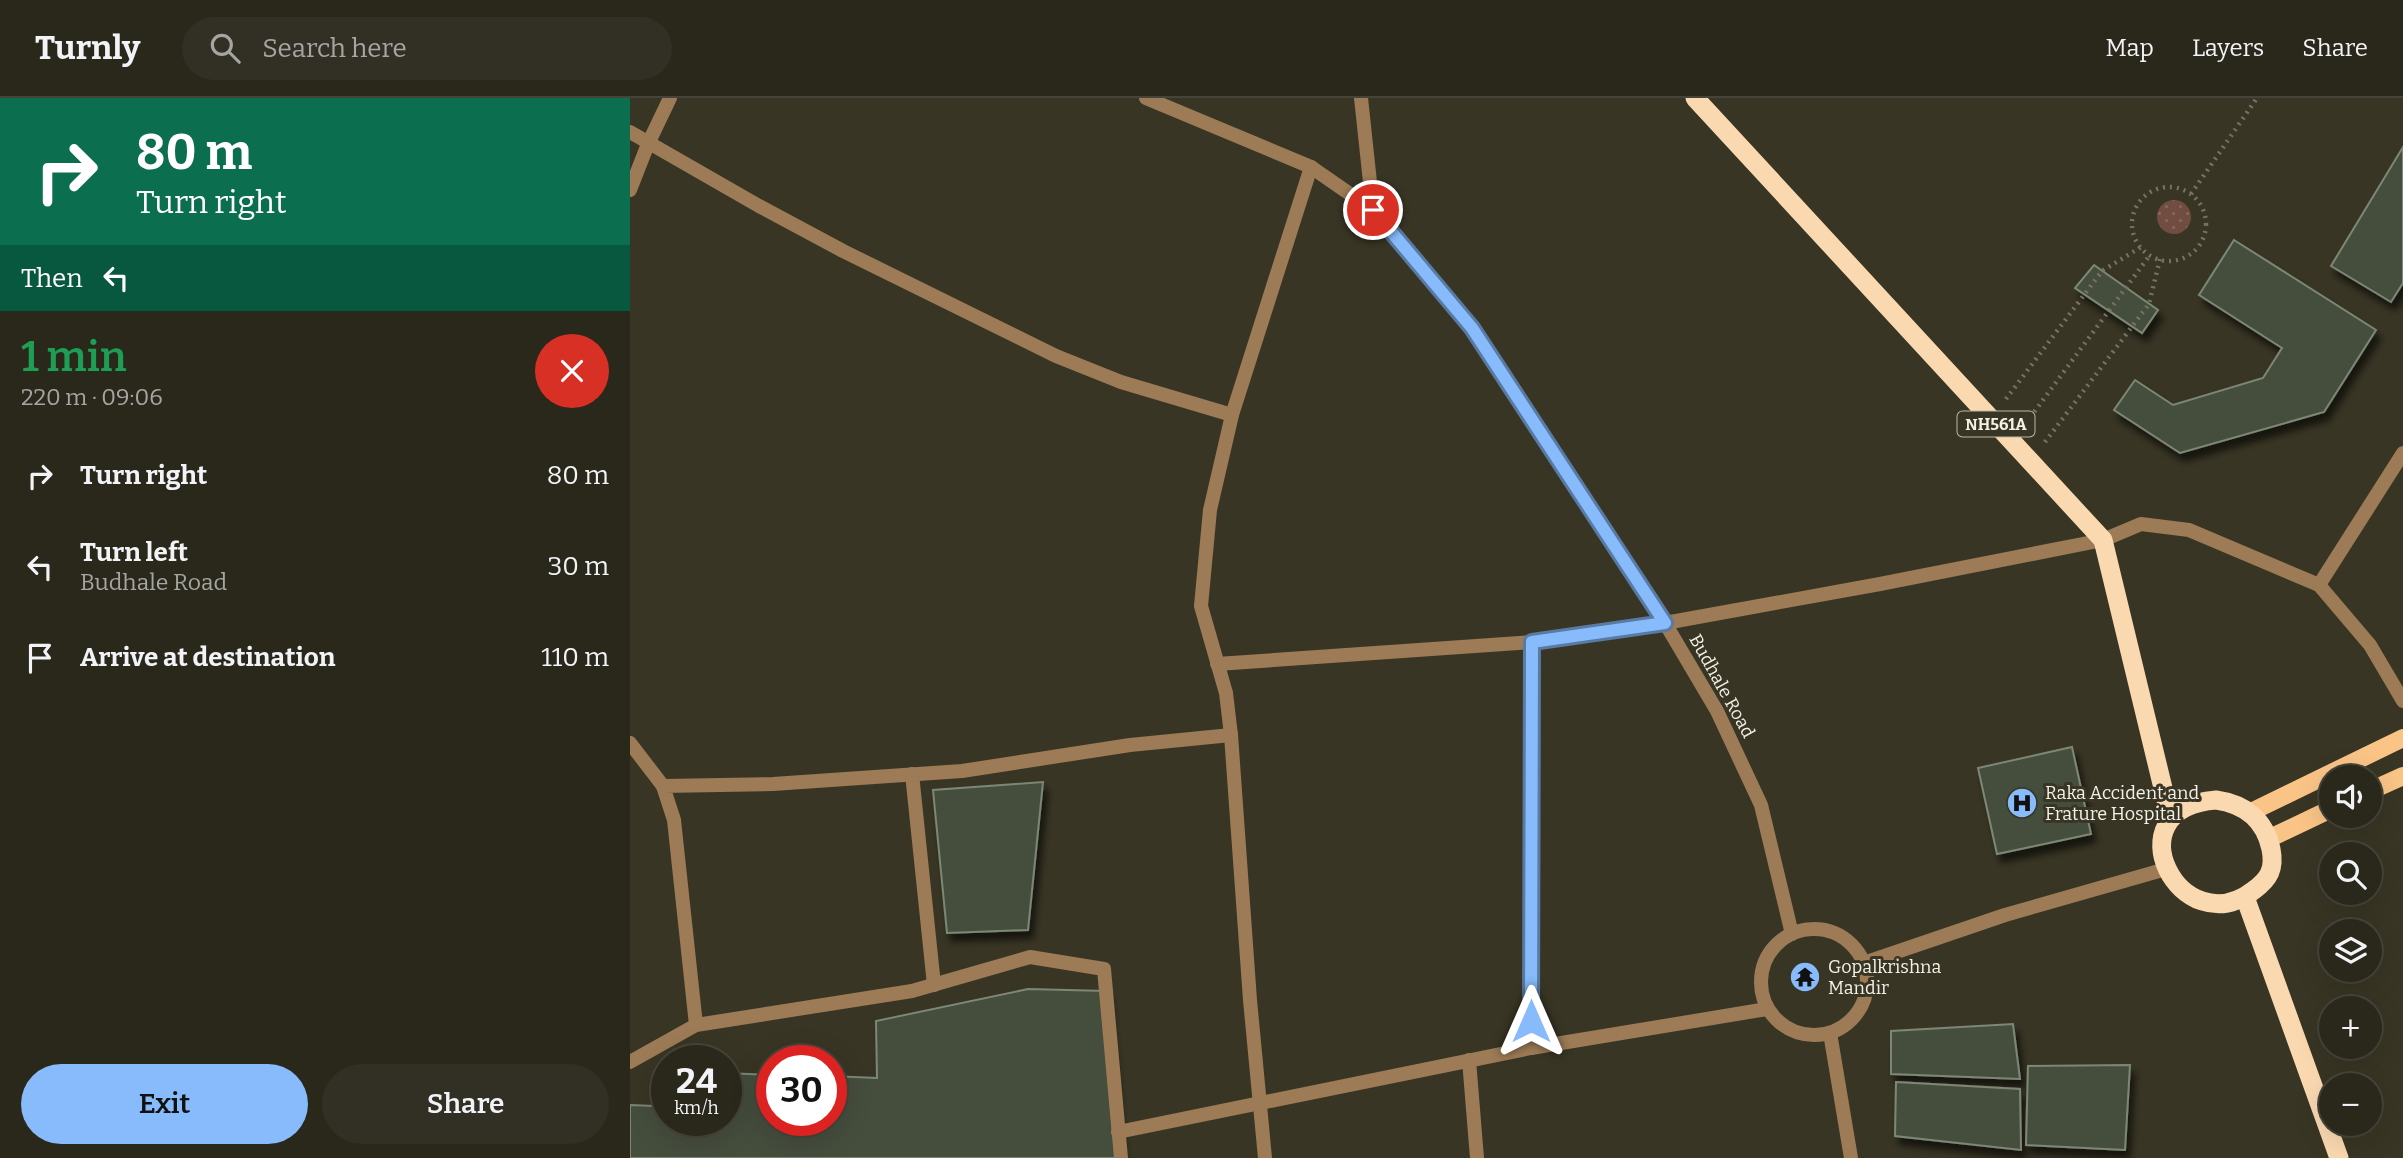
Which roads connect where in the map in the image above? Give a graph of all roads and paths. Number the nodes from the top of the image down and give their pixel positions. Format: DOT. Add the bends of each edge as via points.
graph roads {
  1 [pos="670,98"];
  2 [pos="1146,98"];
  3 [pos="1361,98"];
  4 [pos="1695,98"];
  5 [pos="2257,98"];
  6 [pos="630,132"];
  7 [pos="648,144"];
  8 [pos="1311,167"];
  9 [pos="630,190"];
  10 [pos="2191,194"];
  11 [pos="1373,210"];
  12 [pos="2141,247"];
  13 [pos="2150,255"];
  14 [pos="2160,259"];
  15 [pos="2002,404"];
  16 [pos="1232,415"];
  17 [pos="2025,424"];
  18 [pos="2045,442"];
  19 [pos="2403,453"];
  20 [pos="2103,540"];
  21 [pos="2319,585"];
  22 [pos="1665,623"];
  23 [pos="1532,642"];
  24 [pos="1217,664"];
  25 [pos="2403,701"];
  26 [pos="1231,735"];
  27 [pos="2403,738"];
  28 [pos="630,743"];
  29 [pos="912,774"];
  30 [pos="2403,776"];
  31 [pos="663,786"];
  32 [pos="2382,786"];
  33 [pos="2251,812"];
  34 [pos="2319,815"];
  35 [pos="2170,817"];
  36 [pos="2268,839"];
  37 [pos="2166,869"];
  38 [pos="2245,897"];
  39 [pos="1792,934"];
  40 [pos="1864,964"];
  41 [pos="934,985"];
  42 [pos="1767,1009"];
  43 [pos="696,1025"];
  44 [pos="1830,1033"];
  45 [pos="1531,1048"];
  46 [pos="1469,1060"];
  47 [pos="630,1062"];
  48 [pos="1260,1103"];
  49 [pos="1118,1132"];
  50 [pos="1121,1158"];
  51 [pos="1265,1158"];
  52 [pos="1477,1158"];
  53 [pos="1851,1158"];
  54 [pos="2339,1158"];
  1 -- 7 [label="street"];
  2 -- 8 [label="street, Budhale Road"];
  3 -- 11 [label="street"];
  4 -- 20 [label="highway, NH561A"];
  5 -- 10 [label="path"];
  6 -- 7 [label="street"];
  7 -- 9 [label="street"];
  7 -- 16 [label="street" via="843,251 1056,356 1121,382"];
  8 -- 11 [label="street, Budhale Road"];
  8 -- 16 [label="street"];
  10 -- 12 [label="path" via="2167,187 2144,196 2132,218 2132,230"];
  10 -- 14 [label="path" via="2205,215 2203,237 2188,255"];
  11 -- 22 [label="street, Budhale Road" via="1472,328"];
  12 -- 13 [label="path"];
  12 -- 15 [label="path" via="2102,271"];
  13 -- 14 [label="path"];
  13 -- 17 [label="path"];
  14 -- 18 [label="path" via="2149,304"];
  16 -- 24 [label="street" via="1210,510 1201,607"];
  19 -- 21 [label="street"];
  20 -- 21 [label="street" via="2141,524 2189,530"];
  20 -- 22 [label="street"];
  20 -- 35 [label="highway, NH561A"];
  21 -- 25 [label="street" via="2370,645"];
  22 -- 23 [label="street"];
  22 -- 39 [label="street, Budhale Road" via="1717,711 1761,805"];
  23 -- 24 [label="street"];
  23 -- 45 [label="street"];
  24 -- 26 [label="street"];
  26 -- 29 [label="street"];
  26 -- 48 [label="street"];
  27 -- 33 [label="main road"];
  28 -- 31 [label="street"];
  29 -- 31 [label="street"];
  29 -- 41 [label="street"];
  30 -- 32 [label="main road"];
  31 -- 43 [label="street" via="674,820"];
  33 -- 35 [label="highway" via="2233,802 2199,801"];
  33 -- 36 [label="highway"];
  34 -- 36 [label="main road"];
  35 -- 37 [label="highway, NH561A" via="2163,834"];
  36 -- 38 [label="highway" via="2273,865 2269,876"];
  37 -- 38 [label="highway" via="2183,890 2207,902"];
  37 -- 40 [label="street" via="2005,915"];
  38 -- 54 [label="highway"];
  39 -- 40 [label="street" via="1826,930 1849,943"];
  39 -- 42 [label="street" via="1777,943 1766,958 1761,993"];
  40 -- 44 [label="street" via="1865,998 1846,1026"];
  41 -- 43 [label="street"];
  41 -- 49 [label="street" via="1030,957 1104,969"];
  42 -- 44 [label="street" via="1794,1032"];
  42 -- 45 [label="street"];
  43 -- 47 [label="street"];
  44 -- 53 [label="street"];
  45 -- 46 [label="street"];
  46 -- 48 [label="street"];
  46 -- 52 [label="street"];
  48 -- 49 [label="street"];
  48 -- 51 [label="street"];
  49 -- 50 [label="street"];
}
